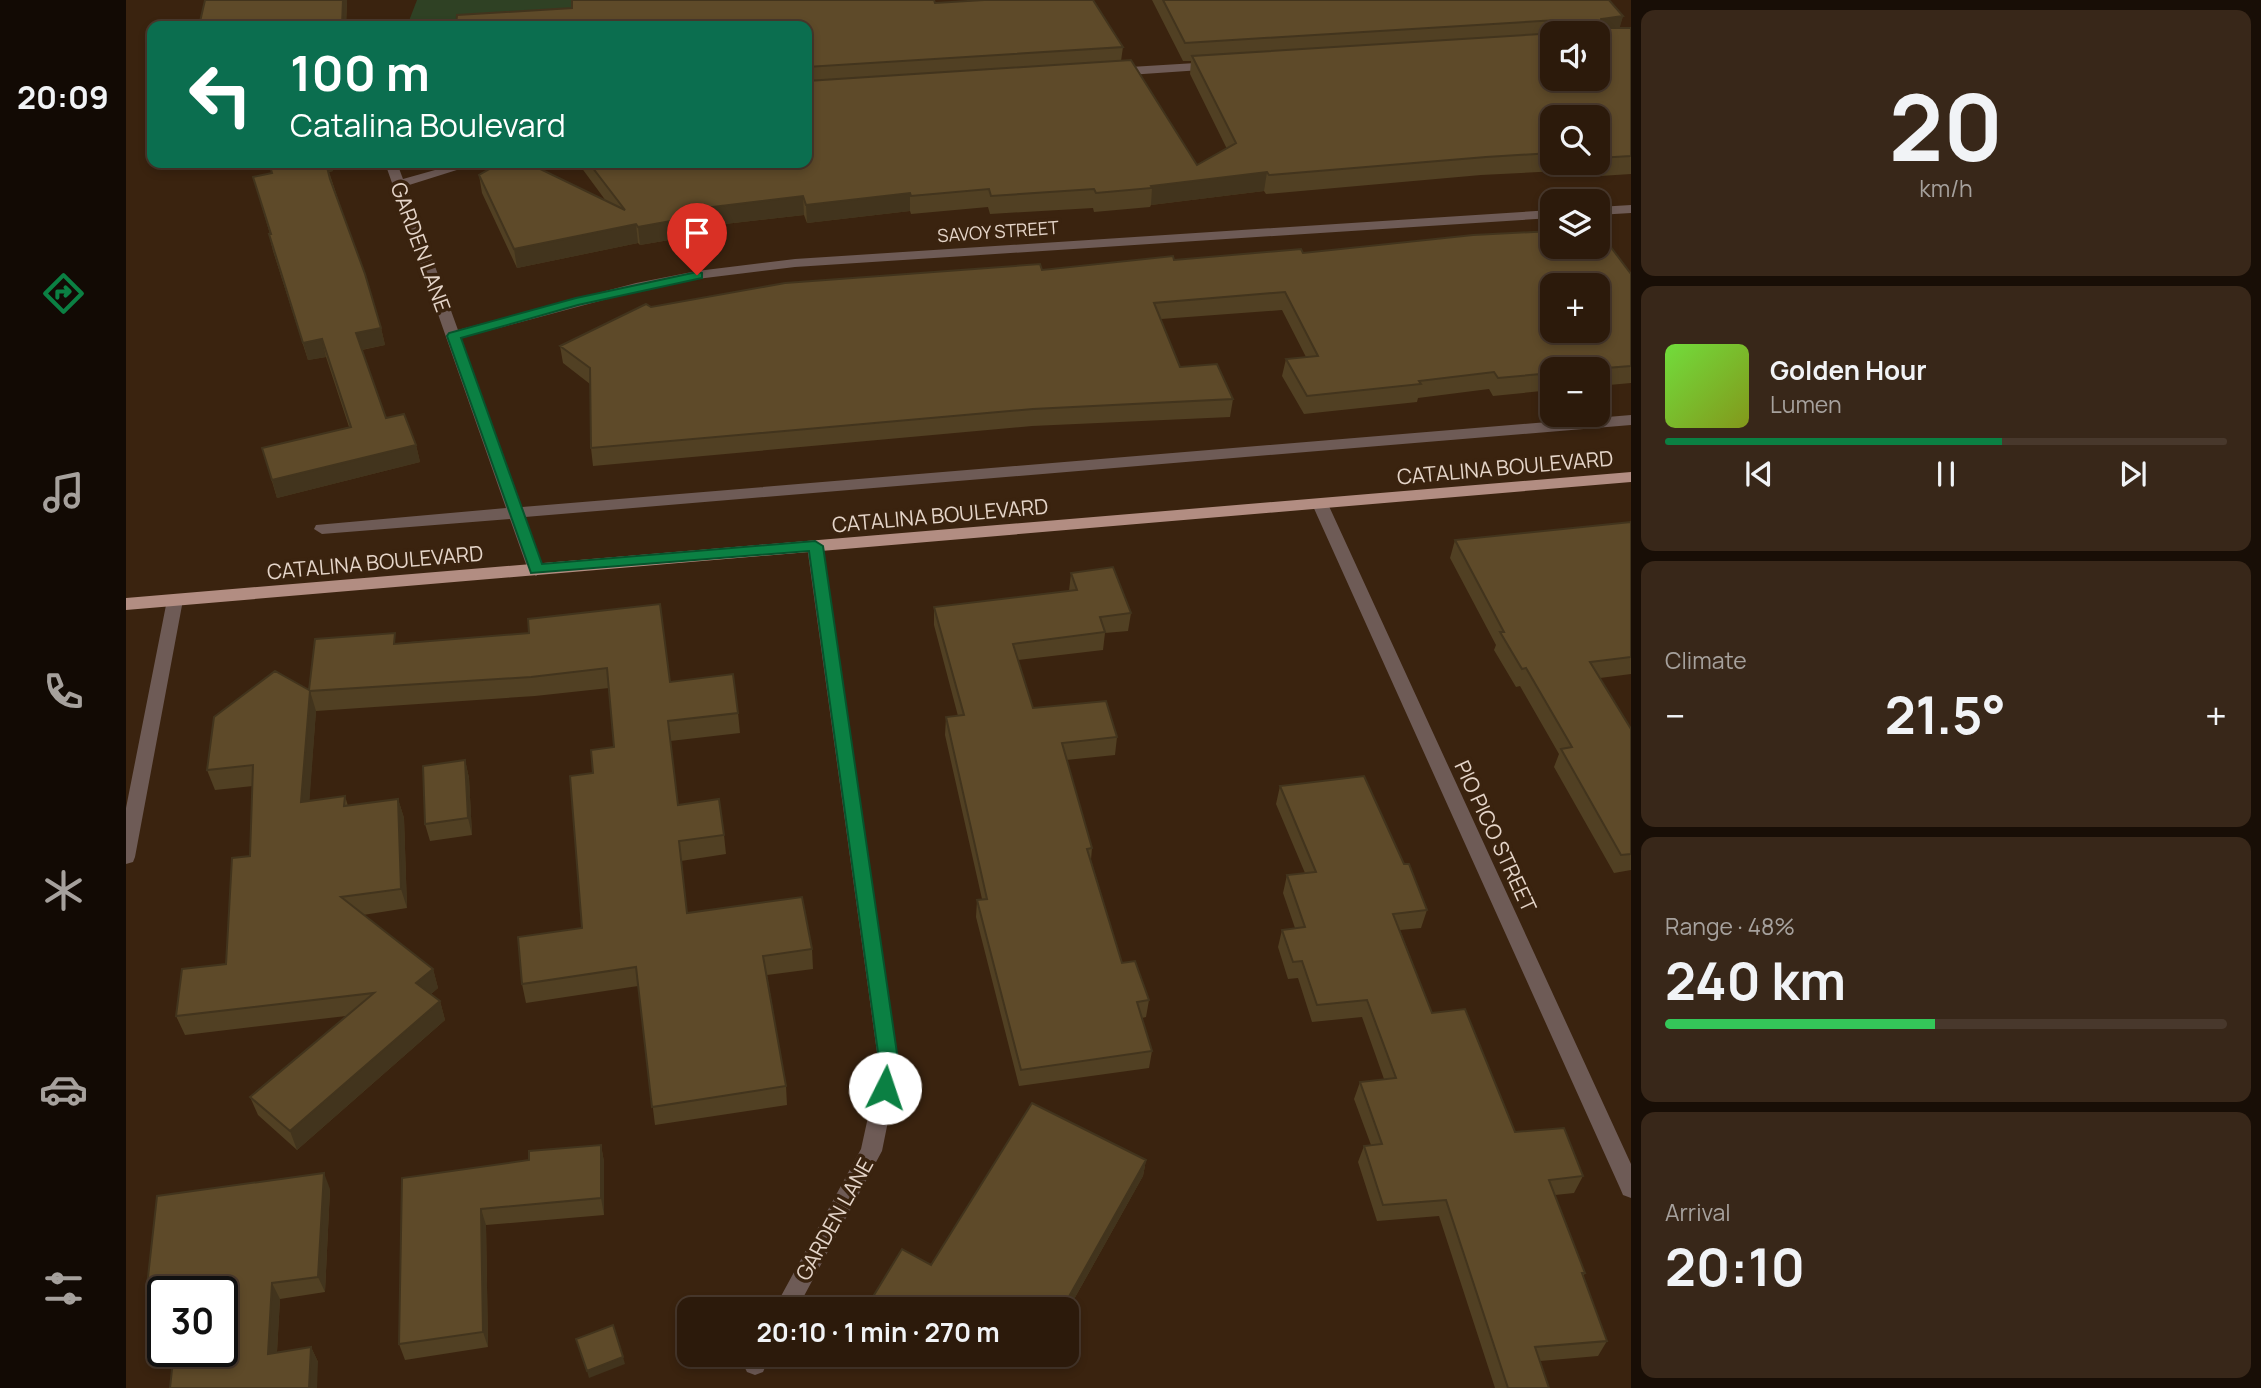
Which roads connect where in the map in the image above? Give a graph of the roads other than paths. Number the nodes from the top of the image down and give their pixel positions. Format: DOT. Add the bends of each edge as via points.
graph roads {
  1 [pos="1221,65"];
  2 [pos="1097,73"];
  3 [pos="393,168"];
  4 [pos="455,168"];
  5 [pos="398,184"];
  6 [pos="1631,209"];
  7 [pos="1610,210"];
  8 [pos="1540,215"];
  9 [pos="453,336"];
  10 [pos="1631,420"];
  11 [pos="1631,477"];
  12 [pos="1320,504"];
  13 [pos="515,512"];
  14 [pos="322,529"];
  15 [pos="815,546"];
  16 [pos="536,570"];
  17 [pos="175,600"];
  18 [pos="126,604"];
  19 [pos="126,857"];
  20 [pos="1631,1188"];
  21 [pos="792,1297"];
  1 -- 2 [label="street"];
  3 -- 5 [label="street, GARDEN LANE"];
  4 -- 5 [label="street"];
  5 -- 9 [label="street, GARDEN LANE"];
  6 -- 7 [label="street"];
  8 -- 9 [label="street, SAVOY STREET" via="795,263 636,287"];
  9 -- 13 [label="street, GARDEN LANE"];
  10 -- 13 [label="street, CATALINA BOULEVARD"];
  11 -- 12 [label="main road, CATALINA BOULEVARD"];
  12 -- 15 [label="main road, CATALINA BOULEVARD"];
  12 -- 20 [label="street, PIO PICO STREET"];
  13 -- 14 [label="street, CATALINA BOULEVARD"];
  13 -- 16 [label="street, GARDEN LANE"];
  15 -- 16 [label="main road, CATALINA BOULEVARD"];
  15 -- 21 [label="street, GARDEN LANE" via="889,1067 872,1151"];
  16 -- 17 [label="main road, CATALINA BOULEVARD"];
  17 -- 18 [label="main road, CATALINA BOULEVARD"];
  17 -- 19 [label="street"];
}
